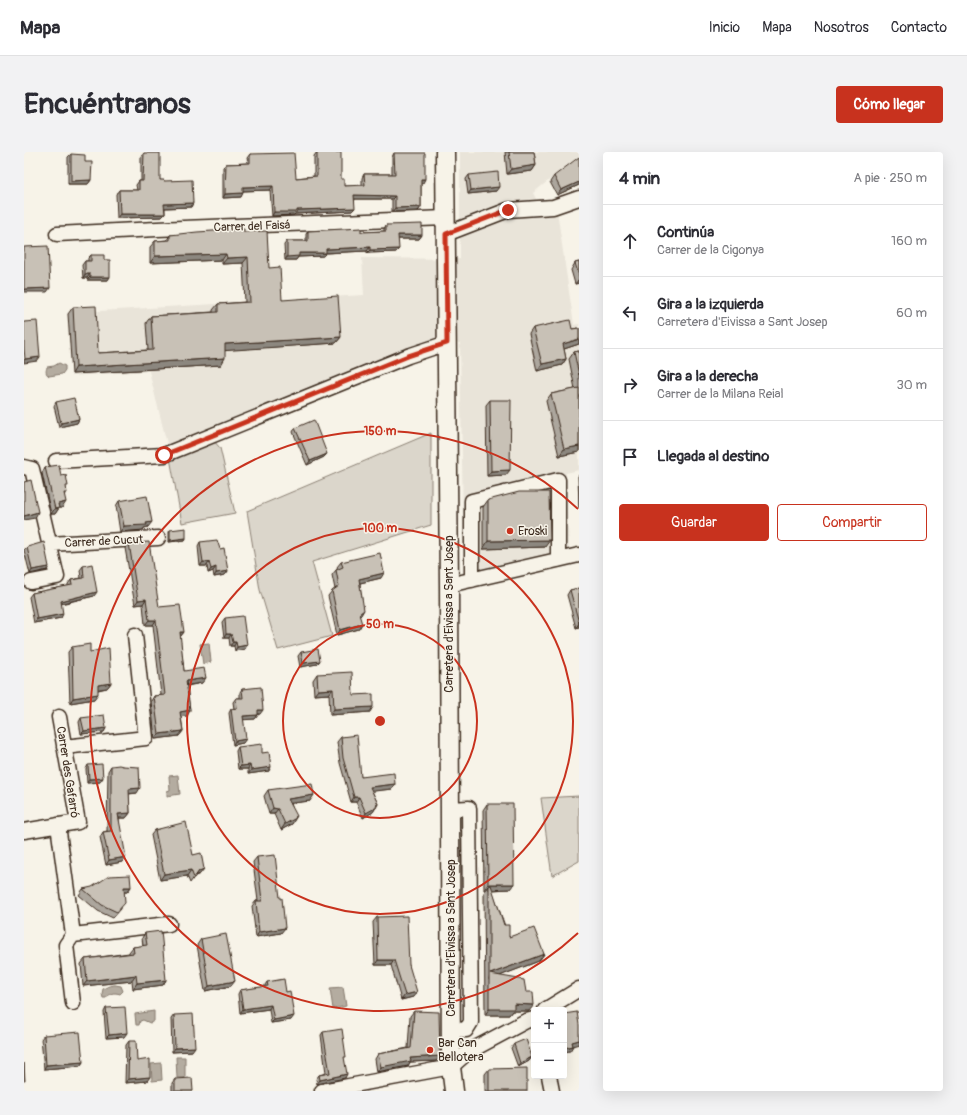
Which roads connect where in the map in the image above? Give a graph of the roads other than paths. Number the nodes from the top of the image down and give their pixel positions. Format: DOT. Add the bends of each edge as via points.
graph roads {
  1 [pos="445,152"];
  2 [pos="579,198"];
  3 [pos="446,226"];
  4 [pos="58,234"];
  5 [pos="447,343"];
  6 [pos="56,460"];
  7 [pos="24,467"];
  8 [pos="158,538"];
  9 [pos="50,544"];
  10 [pos="579,555"];
  11 [pos="558,560"];
  12 [pos="472,580"];
  13 [pos="31,582"];
  14 [pos="449,585"];
  15 [pos="135,635"];
  16 [pos="59,717"];
  17 [pos="64,747"];
  18 [pos="58,825"];
  19 [pos="24,831"];
  20 [pos="169,924"];
  21 [pos="74,935"];
  22 [pos="579,989"];
  23 [pos="73,1003"];
  24 [pos="550,1007"];
  25 [pos="531,1020"];
  26 [pos="550,1079"];
  27 [pos="451,1081"];
  28 [pos="322,1091"];
  29 [pos="552,1091"];
  1 -- 3 [label="main road, Carretera d'Eivissa a Sant Josep"];
  2 -- 3 [label="street, Carrer del Faisá" via="553,207 508,210"];
  3 -- 4 [label="street, Carrer del Faisá" via="157,228"];
  3 -- 5 [label="main road, Carretera d'Eivissa a Sant Josep"];
  5 -- 6 [label="street" via="408,356 164,455"];
  5 -- 14 [label="main road, Carretera d'Eivissa a Sant Josep"];
  7 -- 9 [label="street" via="32,469"];
  8 -- 9 [label="street, Carrer de Cucut"];
  9 -- 13 [label="street" via="57,577"];
  10 -- 11 [label="street"];
  11 -- 12 [label="street"];
  11 -- 12 [label="street" via="558,480 472,501"];
  12 -- 14 [label="street"];
  14 -- 27 [label="main road, Carretera d'Eivissa a Sant Josep"];
  15 -- 17 [label="street" via="146,738"];
  16 -- 17 [label="street, Carrer des Gafarró"];
  17 -- 18 [label="street, Carrer des Gafarró" via="78,822"];
  18 -- 19 [label="street, Carrer des Gafarró"];
  18 -- 21 [label="street"];
  20 -- 21 [label="street"];
  21 -- 23 [label="street" via="66,945"];
  22 -- 24 [label="street"];
  25 -- 27 [label="street" via="468,1052"];
  26 -- 29 [label="street"];
  27 -- 28 [label="street"];
}
